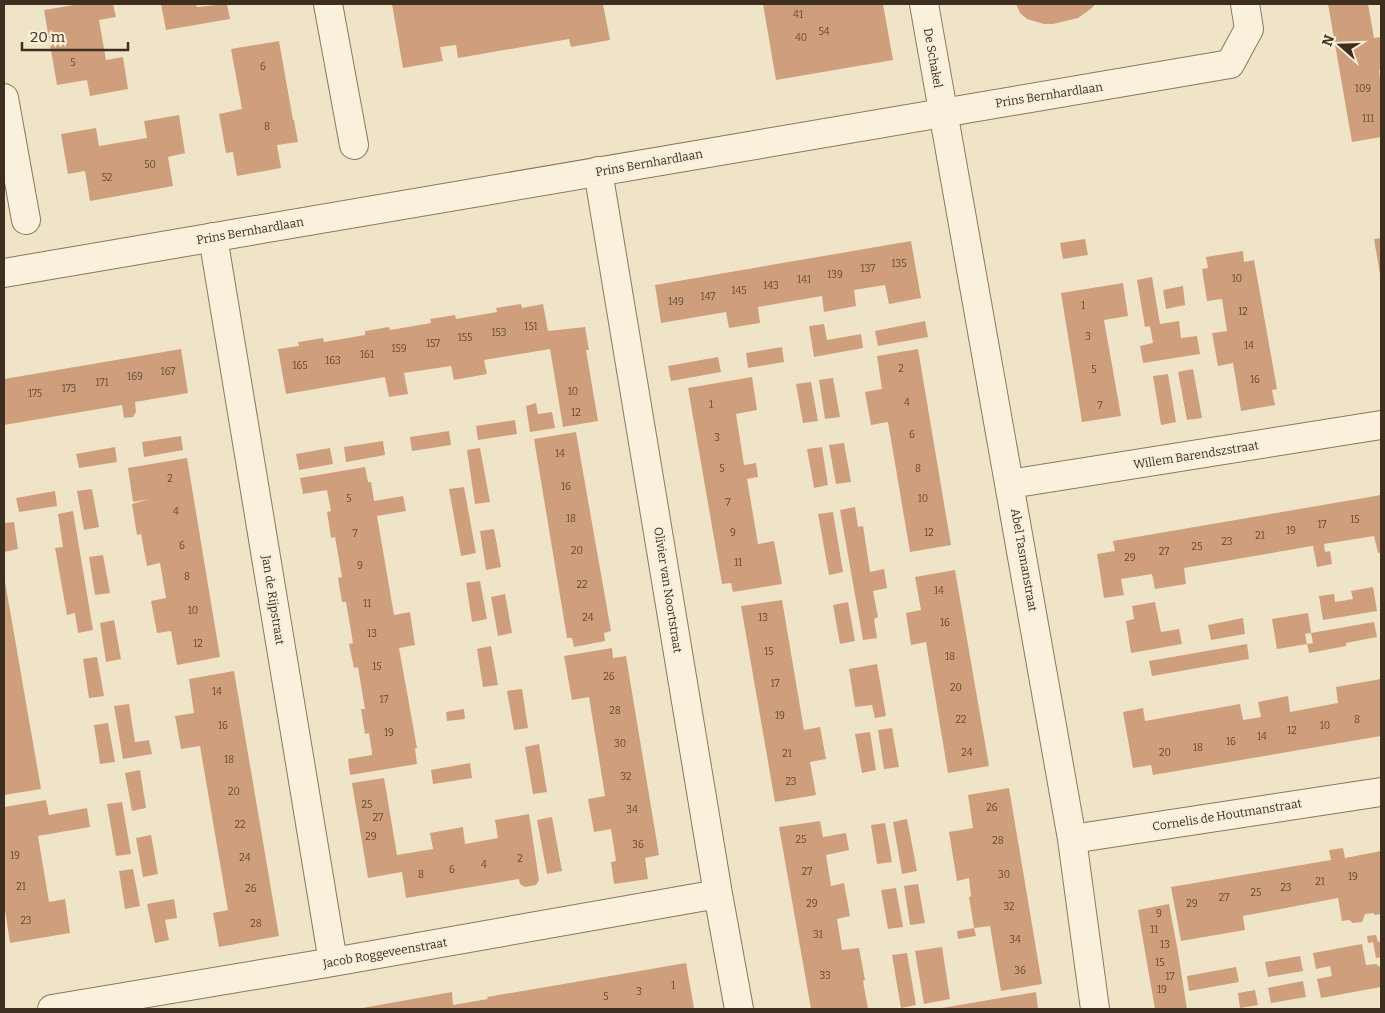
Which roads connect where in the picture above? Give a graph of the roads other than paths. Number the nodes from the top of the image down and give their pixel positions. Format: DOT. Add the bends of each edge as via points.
graph roads {
  1 [pos="328,4"];
  2 [pos="924,4"];
  3 [pos="1245,4"];
  4 [pos="4,98"];
  5 [pos="942,112"];
  6 [pos="354,145"];
  7 [pos="598,171"];
  8 [pos="26,220"];
  9 [pos="213,237"];
  10 [pos="4,273"];
  11 [pos="1381,425"];
  12 [pos="1010,484"];
  13 [pos="1381,792"];
  14 [pos="1072,839"];
  15 [pos="718,894"];
  16 [pos="333,962"];
  17 [pos="52,1009"];
  18 [pos="739,1009"];
  19 [pos="1096,1009"];
  1 -- 6 [label="street"];
  2 -- 5 [label="street, De Schakel"];
  3 -- 5 [label="street, Prins Bernhardlaan" via="1249,29 1230,64"];
  4 -- 8 [label="street"];
  5 -- 7 [label="street, Prins Bernhardlaan"];
  5 -- 12 [label="street, Abel Tasmanstraat"];
  7 -- 9 [label="street, Prins Bernhardlaan"];
  7 -- 15 [label="street, Olivier van Noortstraat"];
  9 -- 10 [label="street, Prins Bernhardlaan"];
  9 -- 16 [label="street, Jan de Rijpstraat"];
  11 -- 12 [label="street, Willem Barendszstraat"];
  12 -- 14 [label="street, Abel Tasmanstraat"];
  13 -- 14 [label="street, Cornelis de Houtmanstraat"];
  14 -- 19 [label="street, Abel Tasmanstraat"];
  15 -- 16 [label="street, Jacob Roggeveenstraat"];
  15 -- 18 [label="street, Olivier van Noortstraat"];
  16 -- 17 [label="street, Jacob Roggeveenstraat"];
}
